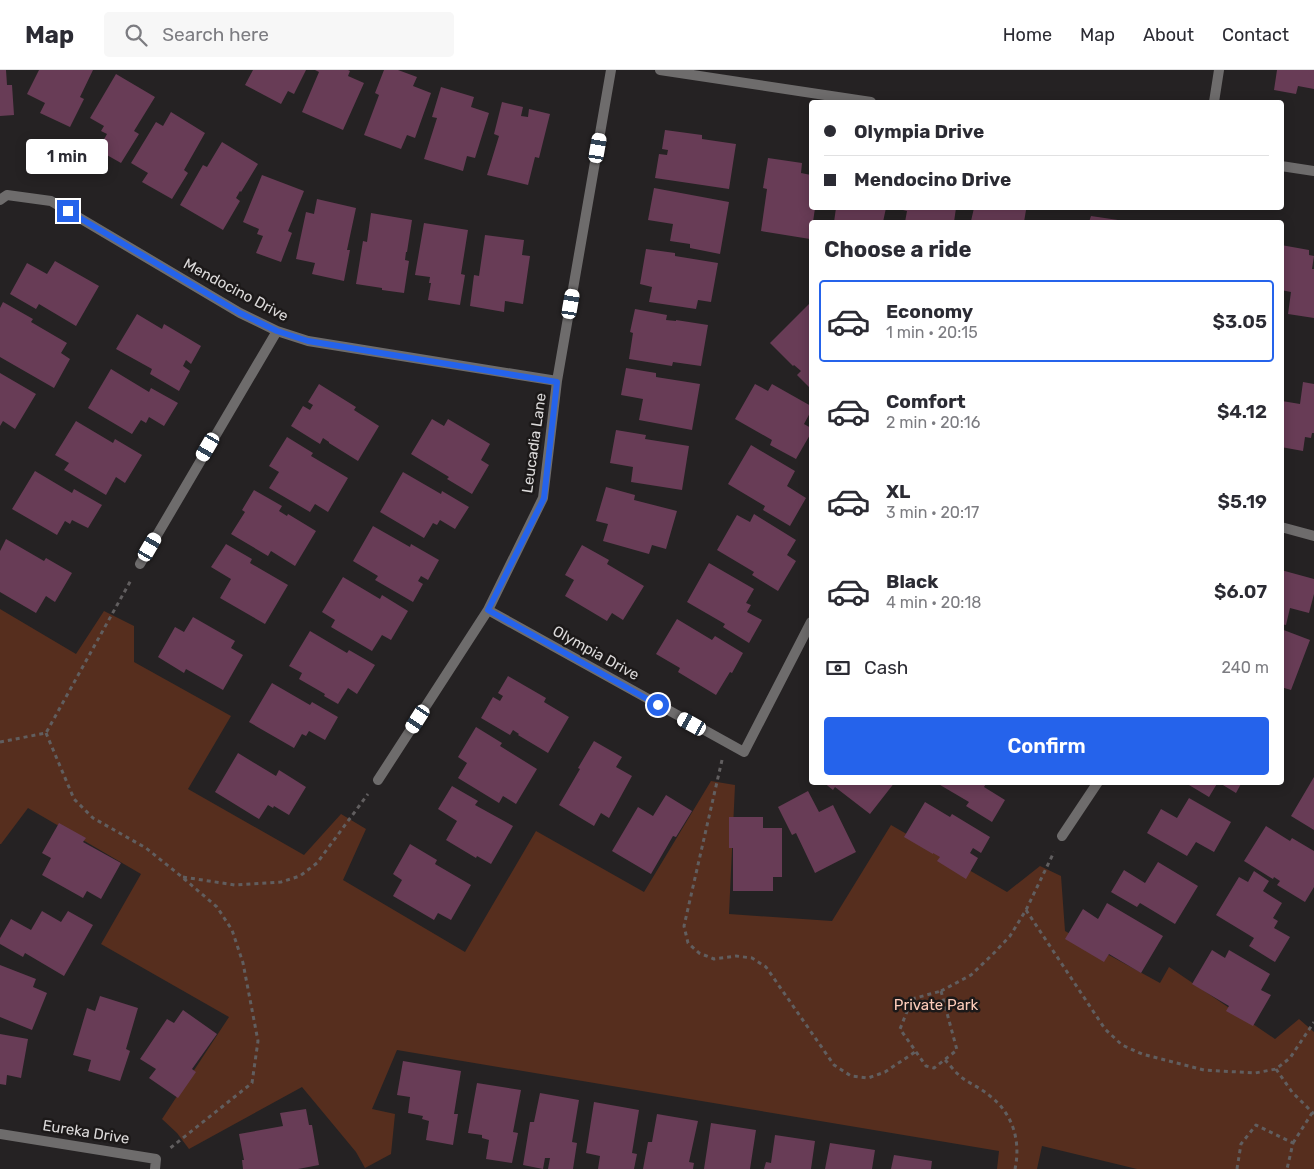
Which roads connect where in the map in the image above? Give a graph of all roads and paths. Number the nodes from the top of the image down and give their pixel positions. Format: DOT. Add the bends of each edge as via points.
graph roads {
  1 [pos="611,70"];
  2 [pos="660,70"];
  3 [pos="1219,70"];
  4 [pos="858,100"];
  5 [pos="1214,100"];
  6 [pos="1284,166"];
  7 [pos="1314,171"];
  8 [pos="3,198"];
  9 [pos="277,331"];
  10 [pos="557,382"];
  11 [pos="1284,528"];
  12 [pos="1314,536"];
  13 [pos="140,564"];
  14 [pos="488,610"];
  15 [pos="809,626"];
  16 [pos="46,733"];
  17 [pos="0,742"];
  18 [pos="726,742"];
  19 [pos="378,780"];
  20 [pos="1096,785"];
  21 [pos="1062,836"];
  22 [pos="182,877"];
  23 [pos="1026,910"];
  24 [pos="941,991"];
  25 [pos="1314,1022"];
  26 [pos="916,1052"];
  27 [pos="944,1060"];
  28 [pos="1276,1069"];
  29 [pos="1313,1114"];
  30 [pos="0,1134"];
  31 [pos="1293,1143"];
  32 [pos="155,1164"];
  33 [pos="1015,1169"];
  34 [pos="1237,1169"];
  35 [pos="1287,1169"];
  1 -- 10 [label="street, Leucadia Lane"];
  2 -- 4 [label="street"];
  3 -- 5 [label="street"];
  6 -- 7 [label="street"];
  8 -- 9 [label="street, Mendocino Drive" via="51,201 240,313"];
  9 -- 10 [label="street, Mendocino Drive" via="308,341"];
  9 -- 13 [label="street"];
  10 -- 14 [label="street, Leucadia Lane" via="544,498"];
  11 -- 12 [label="street"];
  13 -- 16 [label="path"];
  14 -- 18 [label="street, Olympia Drive"];
  14 -- 19 [label="street, Leucadia Lane"];
  15 -- 18 [label="street, Olympia Drive" via="744,752"];
  16 -- 17 [label="path"];
  16 -- 22 [label="path" via="74,799 93,818 146,848"];
  18 -- 26 [label="path" via="684,926 688,943 698,953 714,959 752,958 766,967 834,1065 851,1076 868,1078 885,1072"];
  19 -- 22 [label="path" via="317,863 300,876 281,882 235,885"];
  20 -- 21 [label="street"];
  21 -- 23 [label="path"];
  22 -- 32 [label="path" via="218,908 232,930 243,963 258,1042 252,1083"];
  23 -- 24 [label="path" via="1010,936 994,953 970,975"];
  23 -- 28 [label="path" via="1105,1029 1122,1044 1142,1054 1204,1070 1255,1073"];
  24 -- 26 [label="path" via="912,999 900,1030"];
  24 -- 27 [label="path" via="957,1050"];
  25 -- 28 [label="path" via="1290,1058"];
  26 -- 27 [label="path" via="926,1066 934,1068"];
  27 -- 33 [label="path" via="1006,1112 1016,1132 1018,1157"];
  28 -- 29 [label="path"];
  29 -- 31 [label="path"];
  30 -- 32 [label="street, Eureka Drive"];
  31 -- 34 [label="path" via="1256,1126 1241,1144"];
  31 -- 35 [label="path"];
}
